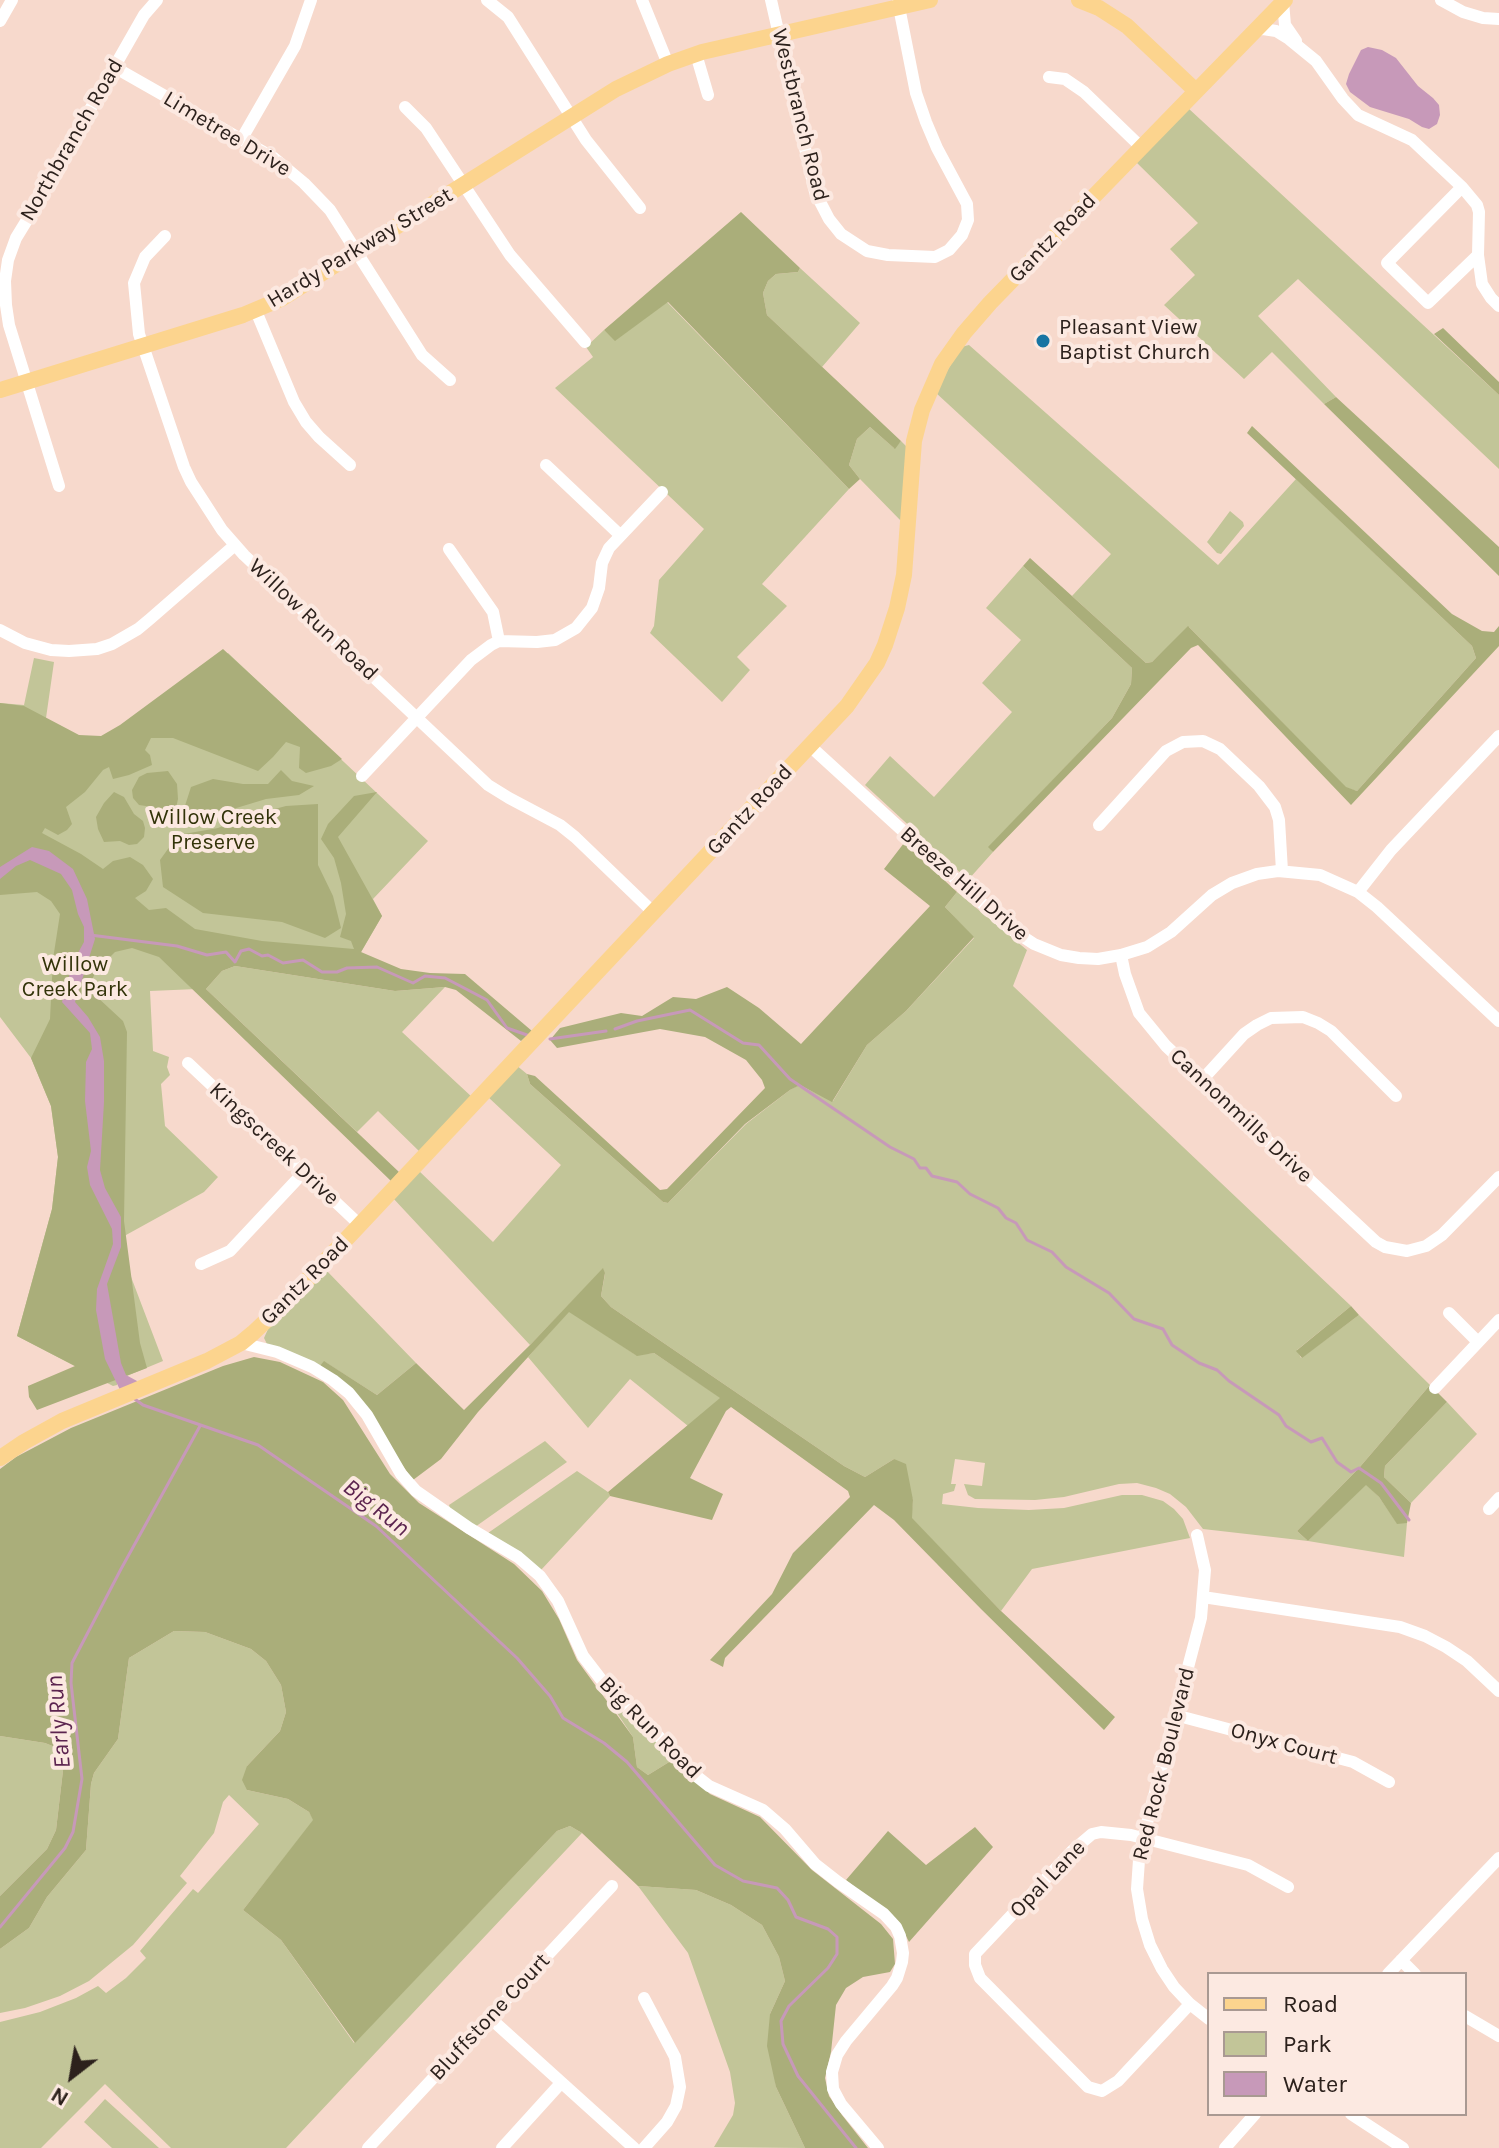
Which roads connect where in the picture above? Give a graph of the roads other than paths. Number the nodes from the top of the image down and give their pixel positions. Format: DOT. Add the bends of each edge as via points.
graph roads {
  1 [pos="12,0"];
  2 [pos="157,0"];
  3 [pos="311,0"];
  4 [pos="487,0"];
  5 [pos="642,0"];
  6 [pos="771,0"];
  7 [pos="930,0"];
  8 [pos="1079,0"];
  9 [pos="1441,0"];
  10 [pos="1284,1"];
  11 [pos="898,4"];
  12 [pos="1499,19"];
  13 [pos="0,21"];
  14 [pos="1254,31"];
  15 [pos="779,34"];
  16 [pos="1300,47"];
  17 [pos="696,54"];
  18 [pos="668,64"];
  19 [pos="114,67"];
  20 [pos="1049,77"];
  21 [pos="1196,91"];
  22 [pos="708,95"];
  23 [pos="405,107"];
  24 [pos="572,117"];
  25 [pos="241,140"];
  26 [pos="1141,147"];
  27 [pos="464,184"];
  28 [pos="1462,187"];
  29 [pos="640,208"];
  30 [pos="165,236"];
  31 [pos="357,251"];
  32 [pos="1478,255"];
  33 [pos="1499,306"];
  34 [pos="256,311"];
  35 [pos="585,342"];
  36 [pos="144,346"];
  37 [pos="450,380"];
  38 [pos="27,381"];
  39 [pos="0,390"];
  40 [pos="350,465"];
  41 [pos="546,465"];
  42 [pos="59,486"];
  43 [pos="662,492"];
  44 [pos="620,535"];
  45 [pos="235,545"];
  46 [pos="449,549"];
  47 [pos="0,630"];
  48 [pos="499,641"];
  49 [pos="417,718"];
  50 [pos="1499,736"];
  51 [pos="810,746"];
  52 [pos="362,776"];
  53 [pos="1099,825"];
  54 [pos="1282,871"];
  55 [pos="1358,892"];
  56 [pos="654,913"];
  57 [pos="1121,955"];
  58 [pos="1499,1021"];
  59 [pos="188,1063"];
  60 [pos="1202,1080"];
  61 [pos="1396,1096"];
  62 [pos="304,1172"];
  63 [pos="1496,1185"];
  64 [pos="360,1225"];
  65 [pos="201,1264"];
  66 [pos="1449,1313"];
  67 [pos="1499,1320"];
  68 [pos="1478,1342"];
  69 [pos="241,1343"];
  70 [pos="1435,1388"];
  71 [pos="0,1458"];
  72 [pos="1499,1498"];
  73 [pos="1489,1509"];
  74 [pos="1197,1535"];
  75 [pos="1203,1597"];
  76 [pos="1497,1687"];
  77 [pos="1175,1715"];
  78 [pos="1389,1782"];
  79 [pos="1143,1838"];
  80 [pos="1499,1858"];
  81 [pos="612,1886"];
  82 [pos="1288,1887"];
  83 [pos="1401,1960"];
  84 [pos="961,1965"];
  85 [pos="975,1965"];
  86 [pos="1390,1972"];
  87 [pos="1413,1972"];
  88 [pos="644,1998"];
  89 [pos="1190,2004"];
  90 [pos="1207,2017"];
  91 [pos="1467,2017"];
  92 [pos="490,2018"];
  93 [pos="1499,2036"];
  94 [pos="561,2083"];
  95 [pos="1253,2116"];
  96 [pos="1354,2116"];
  97 [pos="368,2148"];
  98 [pos="502,2148"];
  99 [pos="634,2148"];
  100 [pos="644,2148"];
  101 [pos="878,2148"];
  102 [pos="1225,2148"];
  103 [pos="1403,2148"];
  1 -- 13 [label="street"];
  2 -- 19 [label="street, Northbranch Road"];
  3 -- 25 [label="street" via="295,46"];
  4 -- 24 [label="street" via="508,17"];
  5 -- 18 [label="street"];
  6 -- 15 [label="street, Westbranch Road"];
  7 -- 11 [label="main road, Hardy Parkway Street"];
  8 -- 21 [label="main road" via="1127,26"];
  9 -- 12 [label="street" via="1463,12"];
  10 -- 14 [label="main road, Gantz Road"];
  10 -- 16 [label="street" via="1285,25"];
  11 -- 15 [label="main road, Hardy Parkway Street"];
  11 -- 15 [label="street, Westbranch Road" via="926,122 967,204 962,235 940,255 867,251 829,219 815,192"];
  14 -- 16 [label="street" via="1276,31"];
  14 -- 21 [label="main road, Gantz Road"];
  15 -- 17 [label="main road, Hardy Parkway Street"];
  16 -- 28 [label="street" via="1350,108 1412,140"];
  17 -- 18 [label="main road, Hardy Parkway Street"];
  17 -- 22 [label="street"];
  18 -- 24 [label="main road, Hardy Parkway Street"];
  19 -- 25 [label="street, Limetree Drive"];
  19 -- 38 [label="street, Northbranch Road" via="8,260 9,325"];
  20 -- 26 [label="street" via="1065,79 1084,92"];
  21 -- 26 [label="main road, Gantz Road"];
  23 -- 27 [label="street"];
  24 -- 27 [label="main road, Hardy Parkway Street"];
  24 -- 29 [label="street"];
  25 -- 31 [label="street, Limetree Drive" via="311,189"];
  26 -- 51 [label="main road, Gantz Road" via="990,303 942,364 914,441 904,575 885,645 857,693"];
  27 -- 31 [label="main road, Hardy Parkway Street"];
  27 -- 35 [label="street" via="510,255"];
  28 -- 32 [label="street" via="1479,212"];
  28 -- 32 [label="street" via="1387,263 1428,303"];
  30 -- 36 [label="street, Willow Run Road" via="145,257 134,283"];
  31 -- 34 [label="main road, Hardy Parkway Street"];
  31 -- 37 [label="street, Limetree Drive" via="422,355"];
  32 -- 33 [label="street" via="1482,284"];
  34 -- 36 [label="main road, Hardy Parkway Street"];
  34 -- 40 [label="street" via="306,422"];
  36 -- 38 [label="main road, Hardy Parkway Street"];
  36 -- 45 [label="street, Willow Run Road" via="184,467"];
  38 -- 39 [label="main road, Hardy Parkway Street"];
  38 -- 42 [label="street, Northbranch Road"];
  41 -- 44 [label="street"];
  43 -- 44 [label="street"];
  44 -- 48 [label="street" via="602,563 592,608 576,628 555,640"];
  45 -- 47 [label="street" via="138,629 112,644 51,650"];
  45 -- 49 [label="street, Willow Run Road"];
  46 -- 48 [label="street" via="493,612"];
  48 -- 49 [label="street" via="471,660"];
  49 -- 52 [label="street"];
  49 -- 56 [label="street, Willow Run Road" via="488,785 575,837"];
  50 -- 55 [label="street"];
  51 -- 56 [label="main road, Gantz Road"];
  51 -- 57 [label="street, Breeze Hill Drive" via="1008,927 1061,955"];
  53 -- 54 [label="street" via="1166,751 1183,742 1203,741 1220,749 1275,807"];
  54 -- 55 [label="street, Breeze Hill Drive" via="1320,875"];
  54 -- 57 [label="street, Breeze Hill Drive" via="1232,883 1171,932"];
  55 -- 58 [label="street, Breeze Hill Drive"];
  56 -- 64 [label="main road, Gantz Road"];
  57 -- 60 [label="street, Cannonmills Drive" via="1139,1013"];
  59 -- 62 [label="street, Kingscreek Drive"];
  60 -- 61 [label="street" via="1257,1025 1271,1018 1303,1017 1331,1031"];
  60 -- 63 [label="street, Cannonmills Drive" via="1385,1247 1417,1250 1435,1241"];
  62 -- 64 [label="street, Kingscreek Drive"];
  62 -- 65 [label="street" via="230,1251"];
  64 -- 69 [label="main road, Gantz Road"];
  66 -- 68 [label="street"];
  67 -- 68 [label="street"];
  68 -- 70 [label="street"];
  69 -- 71 [label="main road, Gantz Road" via="62,1421"];
  69 -- 101 [label="street, Big Run Road" via="312,1367 349,1393 416,1491 540,1576 558,1601 583,1656 613,1695 695,1775 763,1810 822,1869 896,1927 903,1953 897,1978 846,2041 832,2072 841,2104"];
  72 -- 73 [label="street"];
  74 -- 75 [label="street, Red Rock Boulevard" via="1205,1570"];
  75 -- 76 [label="street" via="1400,1627 1446,1647"];
  75 -- 77 [label="street, Red Rock Boulevard"];
  77 -- 78 [label="street, Onyx Court" via="1353,1762"];
  77 -- 79 [label="street, Red Rock Boulevard"];
  79 -- 82 [label="street, Opal Lane" via="1248,1865"];
  79 -- 85 [label="street, Opal Lane" via="1101,1832 1085,1839 975,1954"];
  79 -- 89 [label="street, Red Rock Boulevard" via="1137,1889 1142,1919 1162,1969"];
  80 -- 83 [label="street"];
  81 -- 92 [label="street, Bluffstone Court"];
  83 -- 86 [label="street"];
  83 -- 87 [label="street"];
  84 -- 85 [label="street"];
  85 -- 89 [label="street" via="980,1978 1102,2098"];
  88 -- 100 [label="street" via="675,2057 680,2087 667,2122"];
  89 -- 90 [label="street, Red Rock Boulevard"];
  91 -- 93 [label="street"];
  92 -- 94 [label="street"];
  92 -- 97 [label="street, Bluffstone Court"];
  94 -- 98 [label="street"];
  94 -- 99 [label="street"];
  95 -- 102 [label="street"];
  96 -- 103 [label="street"];
}
